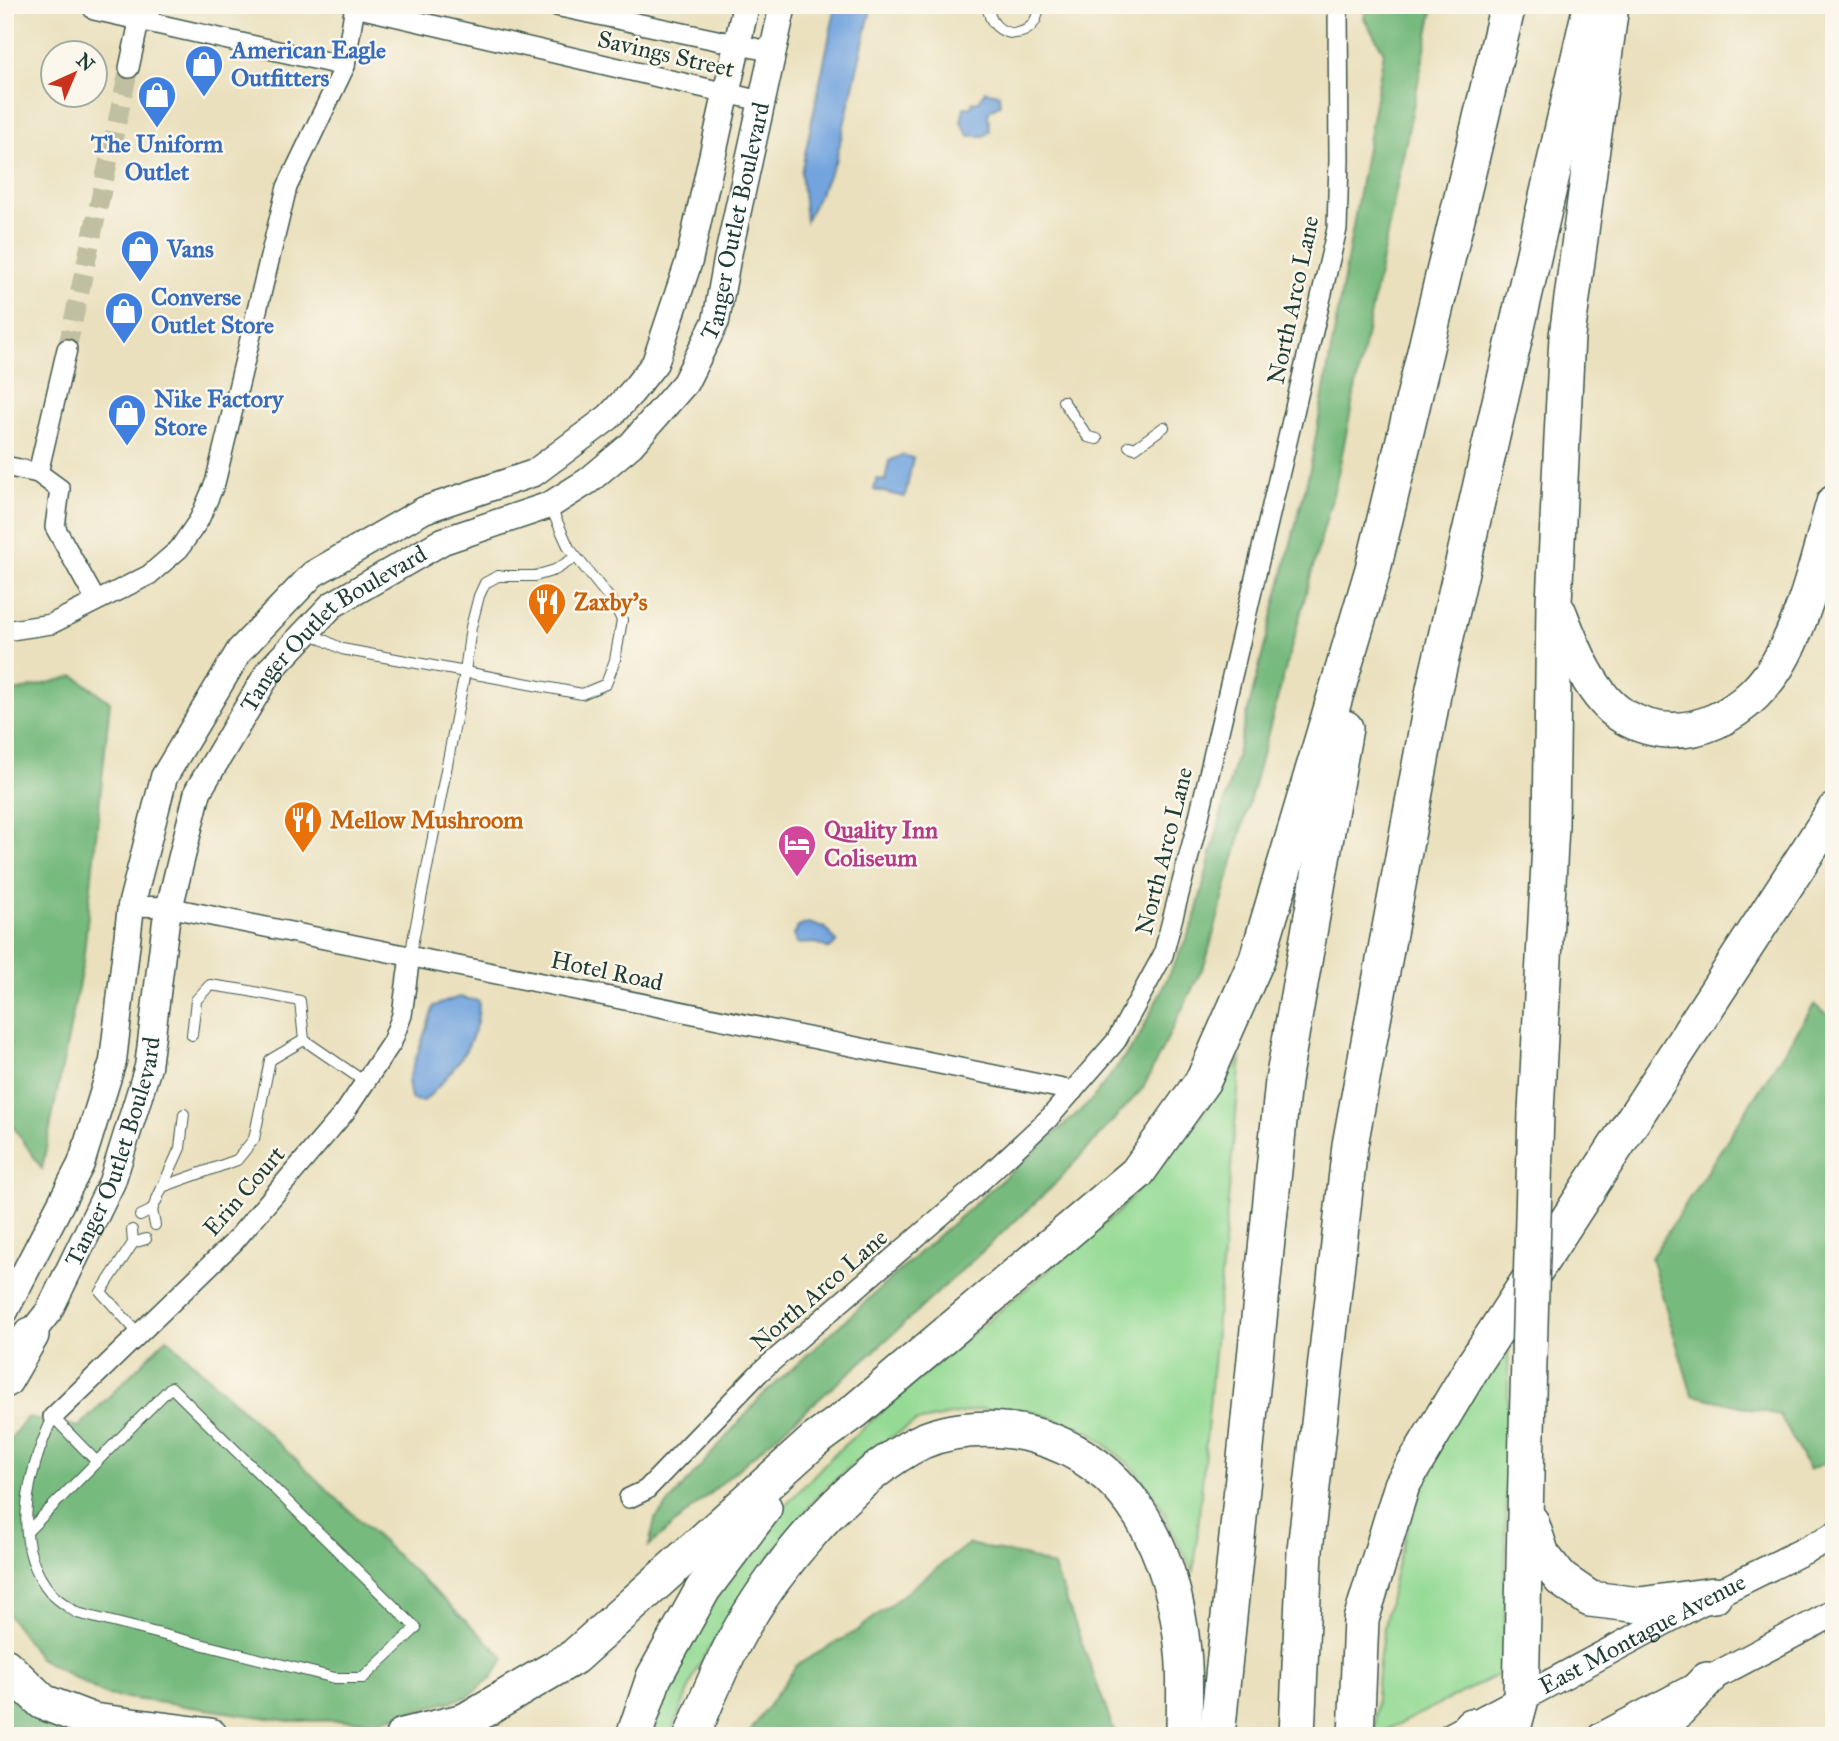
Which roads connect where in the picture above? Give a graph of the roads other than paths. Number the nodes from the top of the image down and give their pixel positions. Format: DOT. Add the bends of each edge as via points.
graph roads {
  1 [pos="95,5"];
  2 [pos="551,5"];
  3 [pos="746,5"];
  4 [pos="783,5"];
  5 [pos="988,5"];
  6 [pos="1038,5"];
  7 [pos="1338,5"];
  8 [pos="1508,5"];
  9 [pos="1591,5"];
  10 [pos="1611,5"];
  11 [pos="355,6"];
  12 [pos="145,13"];
  13 [pos="737,45"];
  14 [pos="773,52"];
  15 [pos="345,66"];
  16 [pos="129,68"];
  17 [pos="727,93"];
  18 [pos="761,101"];
  19 [pos="67,349"];
  20 [pos="1063,401"];
  21 [pos="1164,427"];
  22 [pos="1097,439"];
  23 [pos="1129,446"];
  24 [pos="5,466"];
  25 [pos="38,473"];
  26 [pos="1834,503"];
  27 [pos="550,505"];
  28 [pos="576,557"];
  29 [pos="1373,569"];
  30 [pos="96,601"];
  31 [pos="1554,602"];
  32 [pos="5,631"];
  33 [pos="306,632"];
  34 [pos="465,672"];
  35 [pos="1834,811"];
  36 [pos="131,906"];
  37 [pos="169,907"];
  38 [pos="410,956"];
  39 [pos="192,1035"];
  40 [pos="304,1040"];
  41 [pos="365,1082"];
  42 [pos="1073,1091"];
  43 [pos="184,1114"];
  44 [pos="162,1187"];
  45 [pos="152,1210"];
  46 [pos="140,1216"];
  47 [pos="155,1225"];
  48 [pos="132,1230"];
  49 [pos="146,1239"];
  50 [pos="133,1243"];
  51 [pos="5,1311"];
  52 [pos="139,1334"];
  53 [pos="31,1335"];
  54 [pos="5,1366"];
  55 [pos="5,1380"];
  56 [pos="855,1411"];
  57 [pos="53,1417"];
  58 [pos="97,1462"];
  59 [pos="629,1498"];
  60 [pos="1526,1508"];
  61 [pos="27,1532"];
  62 [pos="1834,1536"];
  63 [pos="1714,1595"];
  64 [pos="1834,1613"];
  65 [pos="5,1665"];
  66 [pos="1707,1679"];
  67 [pos="1521,1699"];
  68 [pos="1461,1731"];
  69 [pos="210,1736"];
  70 [pos="402,1736"];
  71 [pos="634,1736"];
  72 [pos="692,1736"];
  73 [pos="1184,1736"];
  74 [pos="1217,1736"];
  75 [pos="1297,1736"];
  76 [pos="1356,1736"];
  77 [pos="1512,1736"];
  78 [pos="1601,1736"];
  79 [pos="1653,1736"];
  1 -- 12 [label="street" via="93,10"];
  2 -- 13 [label="street, Savings Street"];
  3 -- 13 [label="street, Tanger Outlet Boulevard"];
  4 -- 14 [label="street, Tanger Outlet Boulevard"];
  5 -- 6 [label="lane" via="993,24 1016,33 1031,26"];
  7 -- 42 [label="street, North Arco Lane" via="1337,229 1196,825 1163,955 1116,1041"];
  8 -- 29 [label="highway"];
  9 -- 75 [label="highway" via="1434,689 1350,1144 1305,1550"];
  10 -- 31 [label="highway" via="1567,336"];
  11 -- 15 [label="street"];
  11 -- 17 [label="street, Savings Street"];
  12 -- 15 [label="street"];
  12 -- 16 [label="street"];
  13 -- 14 [label="street, Savings Street"];
  13 -- 17 [label="street, Tanger Outlet Boulevard"];
  14 -- 18 [label="street, Tanger Outlet Boulevard"];
  15 -- 30 [label="street" via="287,187 215,483 199,520 179,549 149,575"];
  17 -- 18 [label="street, Savings Street"];
  17 -- 36 [label="street, Tanger Outlet Boulevard" via="689,261 655,363 609,416 534,472 424,510 313,574 240,650 164,777"];
  18 -- 27 [label="street, Tanger Outlet Boulevard" via="716,321 685,383 631,445 589,481"];
  19 -- 25 [label="street"];
  20 -- 22 [label="lane" via="1088,437"];
  21 -- 23 [label="lane" via="1135,448"];
  24 -- 25 [label="street"];
  25 -- 30 [label="street" via="60,489 55,527"];
  26 -- 31 [label="highway" via="1800,620 1782,658 1744,704 1704,726 1676,732 1622,716 1592,682"];
  27 -- 28 [label="lane"];
  27 -- 33 [label="street, Tanger Outlet Boulevard" via="443,541 332,605"];
  28 -- 34 [label="lane" via="535,576 498,576 485,583 471,627"];
  28 -- 34 [label="lane" via="622,620 606,684 582,694"];
  29 -- 56 [label="highway" via="1256,959 1204,1079 1137,1173"];
  29 -- 74 [label="highway" via="1283,1081"];
  30 -- 32 [label="street" via="51,624"];
  31 -- 60 [label="highway, bridge" via="1552,825 1536,1112"];
  33 -- 34 [label="lane" via="342,649"];
  33 -- 37 [label="street, Tanger Outlet Boulevard" via="270,670 198,792"];
  34 -- 38 [label="lane"];
  35 -- 76 [label="highway" via="1473,1366 1402,1485 1361,1620"];
  36 -- 37 [label="street, Hotel Road"];
  36 -- 51 [label="street, Tanger Outlet Boulevard" via="109,1074 81,1164"];
  37 -- 38 [label="street, Hotel Road"];
  37 -- 53 [label="street, Tanger Outlet Boulevard" via="148,1067 116,1170 49,1311"];
  38 -- 41 [label="street, Erin Court" via="392,1042"];
  38 -- 42 [label="street, Hotel Road"];
  39 -- 40 [label="lane" via="196,1000 210,985 300,1001"];
  40 -- 41 [label="lane"];
  40 -- 44 [label="lane" via="270,1060 254,1139 237,1160"];
  41 -- 52 [label="street, Erin Court" via="345,1112 233,1243"];
  42 -- 59 [label="street, North Arco Lane" via="975,1187 759,1373 646,1490"];
  43 -- 44 [label="lane" via="180,1148"];
  44 -- 45 [label="lane"];
  45 -- 46 [label="lane"];
  45 -- 47 [label="lane"];
  48 -- 50 [label="lane"];
  49 -- 50 [label="lane"];
  50 -- 52 [label="lane" via="101,1292"];
  52 -- 57 [label="street, Erin Court"];
  53 -- 54 [label="street, Tanger Outlet Boulevard"];
  53 -- 55 [label="highway"];
  56 -- 70 [label="highway" via="814,1441 574,1657 466,1721"];
  56 -- 71 [label="highway" via="757,1516 703,1589 654,1677"];
  57 -- 58 [label="lane"];
  57 -- 61 [label="lane" via="27,1490"];
  58 -- 61 [label="lane"];
  58 -- 61 [label="lane" via="171,1387 416,1628 363,1678 321,1675 77,1613 52,1594 32,1563"];
  60 -- 63 [label="highway" via="1542,1555 1561,1579 1590,1599 1640,1605"];
  60 -- 67 [label="highway"];
  62 -- 63 [label="street, East Montague Avenue"];
  63 -- 67 [label="street, East Montague Avenue"];
  64 -- 66 [label="street"];
  65 -- 69 [label="highway" via="43,1702 93,1721"];
  66 -- 78 [label="street"];
  66 -- 79 [label="highway"];
  67 -- 68 [label="street, East Montague Avenue"];
  67 -- 77 [label="highway"];
  68 -- 77 [label="highway"];
  72 -- 73 [label="highway" via="738,1633 763,1593 824,1519 857,1486 911,1446 976,1430 1013,1430 1051,1440 1117,1483 1141,1515 1161,1552 1174,1595 1183,1653"];
}
